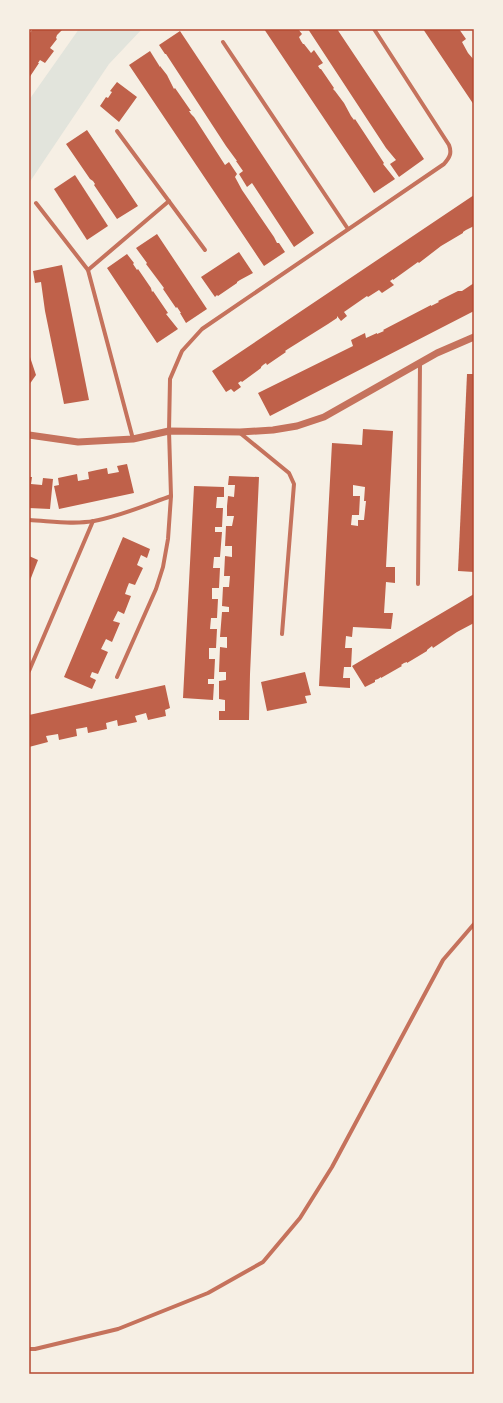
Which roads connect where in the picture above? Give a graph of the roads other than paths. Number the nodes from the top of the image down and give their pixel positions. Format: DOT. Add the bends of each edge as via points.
graph roads {
  1 [pos="374,29"];
  2 [pos="223,42"];
  3 [pos="117,131"];
  4 [pos="169,202"];
  5 [pos="36,203"];
  6 [pos="348,230"];
  7 [pos="205,250"];
  8 [pos="88,270"];
  9 [pos="474,337"];
  10 [pos="420,363"];
  11 [pos="169,431"];
  12 [pos="240,432"];
  13 [pos="29,435"];
  14 [pos="133,439"];
  15 [pos="171,496"];
  16 [pos="29,520"];
  17 [pos="93,521"];
  18 [pos="418,584"];
  19 [pos="282,634"];
  20 [pos="29,671"];
  21 [pos="117,677"];
  22 [pos="474,924"];
  23 [pos="29,1349"];
  1 -- 6 [label="street" via="451,150 449,159 444,164"];
  2 -- 6 [label="street"];
  3 -- 4 [label="street"];
  4 -- 7 [label="street"];
  4 -- 8 [label="street"];
  5 -- 8 [label="street"];
  6 -- 11 [label="street" via="202,329 182,351 170,379"];
  8 -- 14 [label="street"];
  9 -- 10 [label="street"];
  10 -- 12 [label="street" via="324,417 297,426"];
  10 -- 18 [label="street"];
  11 -- 12 [label="street"];
  11 -- 14 [label="street"];
  11 -- 15 [label="street"];
  12 -- 19 [label="street" via="289,473 294,484"];
  13 -- 14 [label="street" via="78,442"];
  15 -- 17 [label="street"];
  15 -- 21 [label="street" via="163,567 156,589"];
  16 -- 17 [label="street"];
  17 -- 20 [label="street"];
  22 -- 23 [label="street" via="443,960 332,1167 300,1218 263,1262 208,1293 118,1329"];
}
